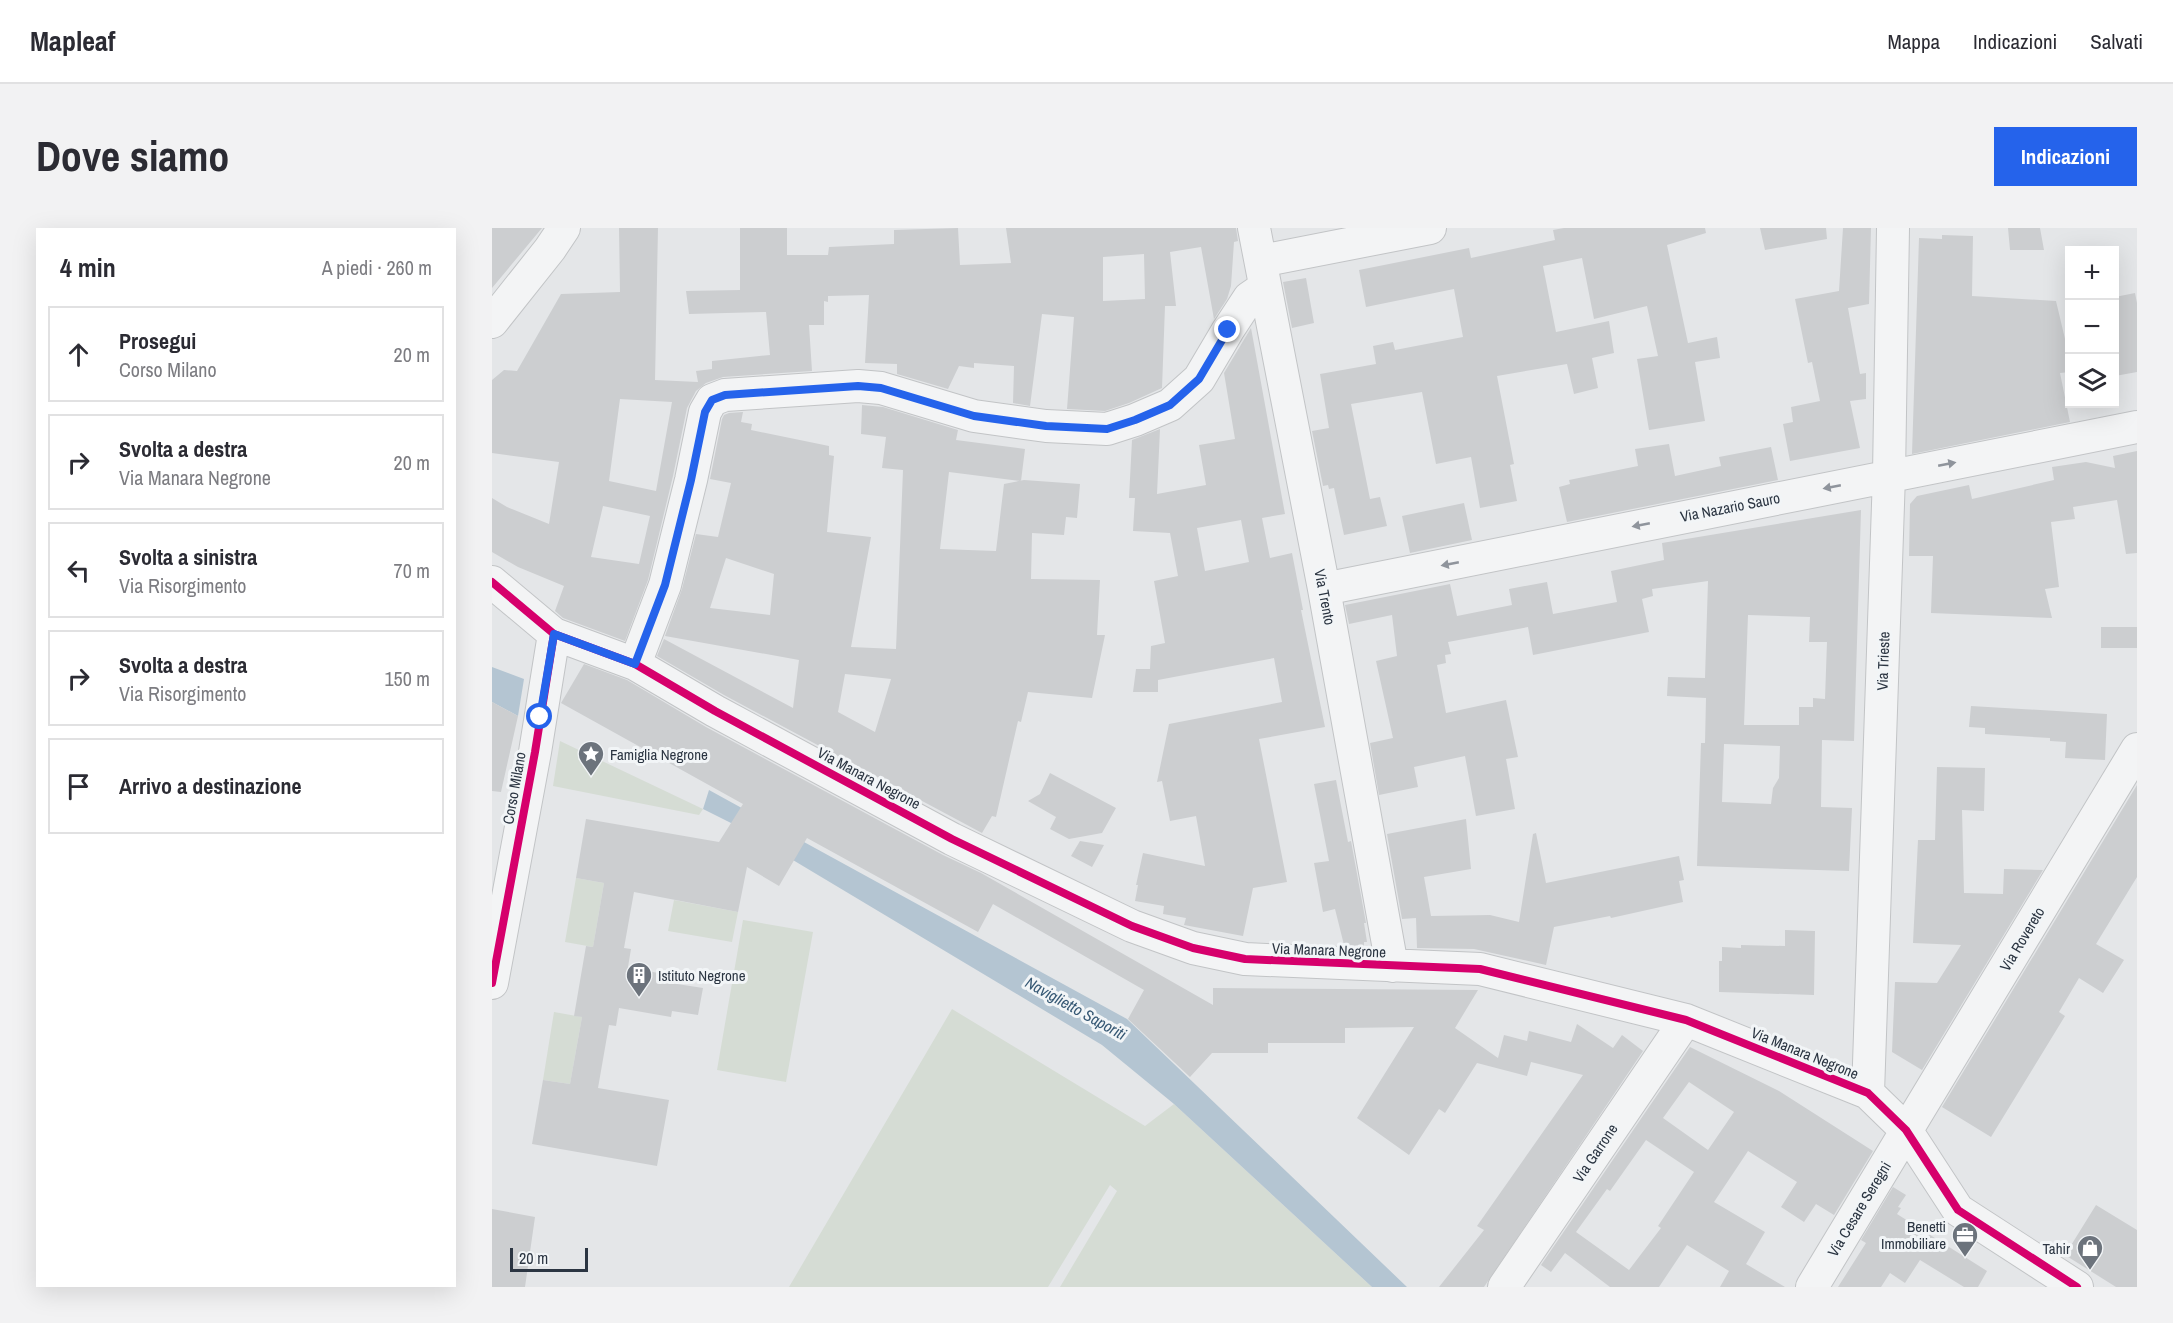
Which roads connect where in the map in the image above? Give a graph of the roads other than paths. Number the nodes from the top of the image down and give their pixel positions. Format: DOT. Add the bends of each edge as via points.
graph roads {
  1 [pos="564,228"];
  2 [pos="1254,228"];
  3 [pos="1430,228"];
  4 [pos="1893,228"];
  5 [pos="1263,274"];
  6 [pos="492,322"];
  7 [pos="2137,427"];
  8 [pos="1889,475"];
  9 [pos="492,582"];
  10 [pos="1324,589"];
  11 [pos="554,634"];
  12 [pos="635,664"];
  13 [pos="2137,749"];
  14 [pos="1392,966"];
  15 [pos="492,983"];
  16 [pos="1686,1020"];
  17 [pos="1868,1093"];
  18 [pos="1906,1130"];
  19 [pos="1504,1287"];
  20 [pos="1812,1287"];
  21 [pos="2077,1287"];
  1 -- 6 [label="street"];
  2 -- 5 [label="street, Via Trento"];
  3 -- 5 [label="street"];
  4 -- 8 [label="street, Via Trieste"];
  5 -- 10 [label="street, Via Trento"];
  5 -- 12 [label="street" via="1199,379 1170,405 1107,429 974,416 881,388 858,386 725,395 712,400 705,412 665,585"];
  8 -- 7 [label="street, Via Nazario Sauro, one-way"];
  8 -- 10 [label="street, Via Nazario Sauro, one-way"];
  8 -- 17 [label="street, Via Trieste"];
  9 -- 11 [label="street, Via Manara Negrone"];
  10 -- 14 [label="street, Via Trento"];
  11 -- 12 [label="street, Via Manara Negrone"];
  11 -- 15 [label="street, Corso Milano"];
  12 -- 14 [label="street, Via Manara Negrone" via="952,839 1132,926 1193,948 1245,959"];
  13 -- 18 [label="street, Via Rovereto"];
  14 -- 16 [label="street, Via Manara Negrone" via="1480,969"];
  16 -- 17 [label="street, Via Manara Negrone"];
  16 -- 19 [label="street, Via Garrone"];
  17 -- 18 [label="street, Via Manara Negrone"];
  18 -- 20 [label="street, Via Cesare Seregni"];
  18 -- 21 [label="street, Via Manara Negrone" via="1958,1210"];
}
